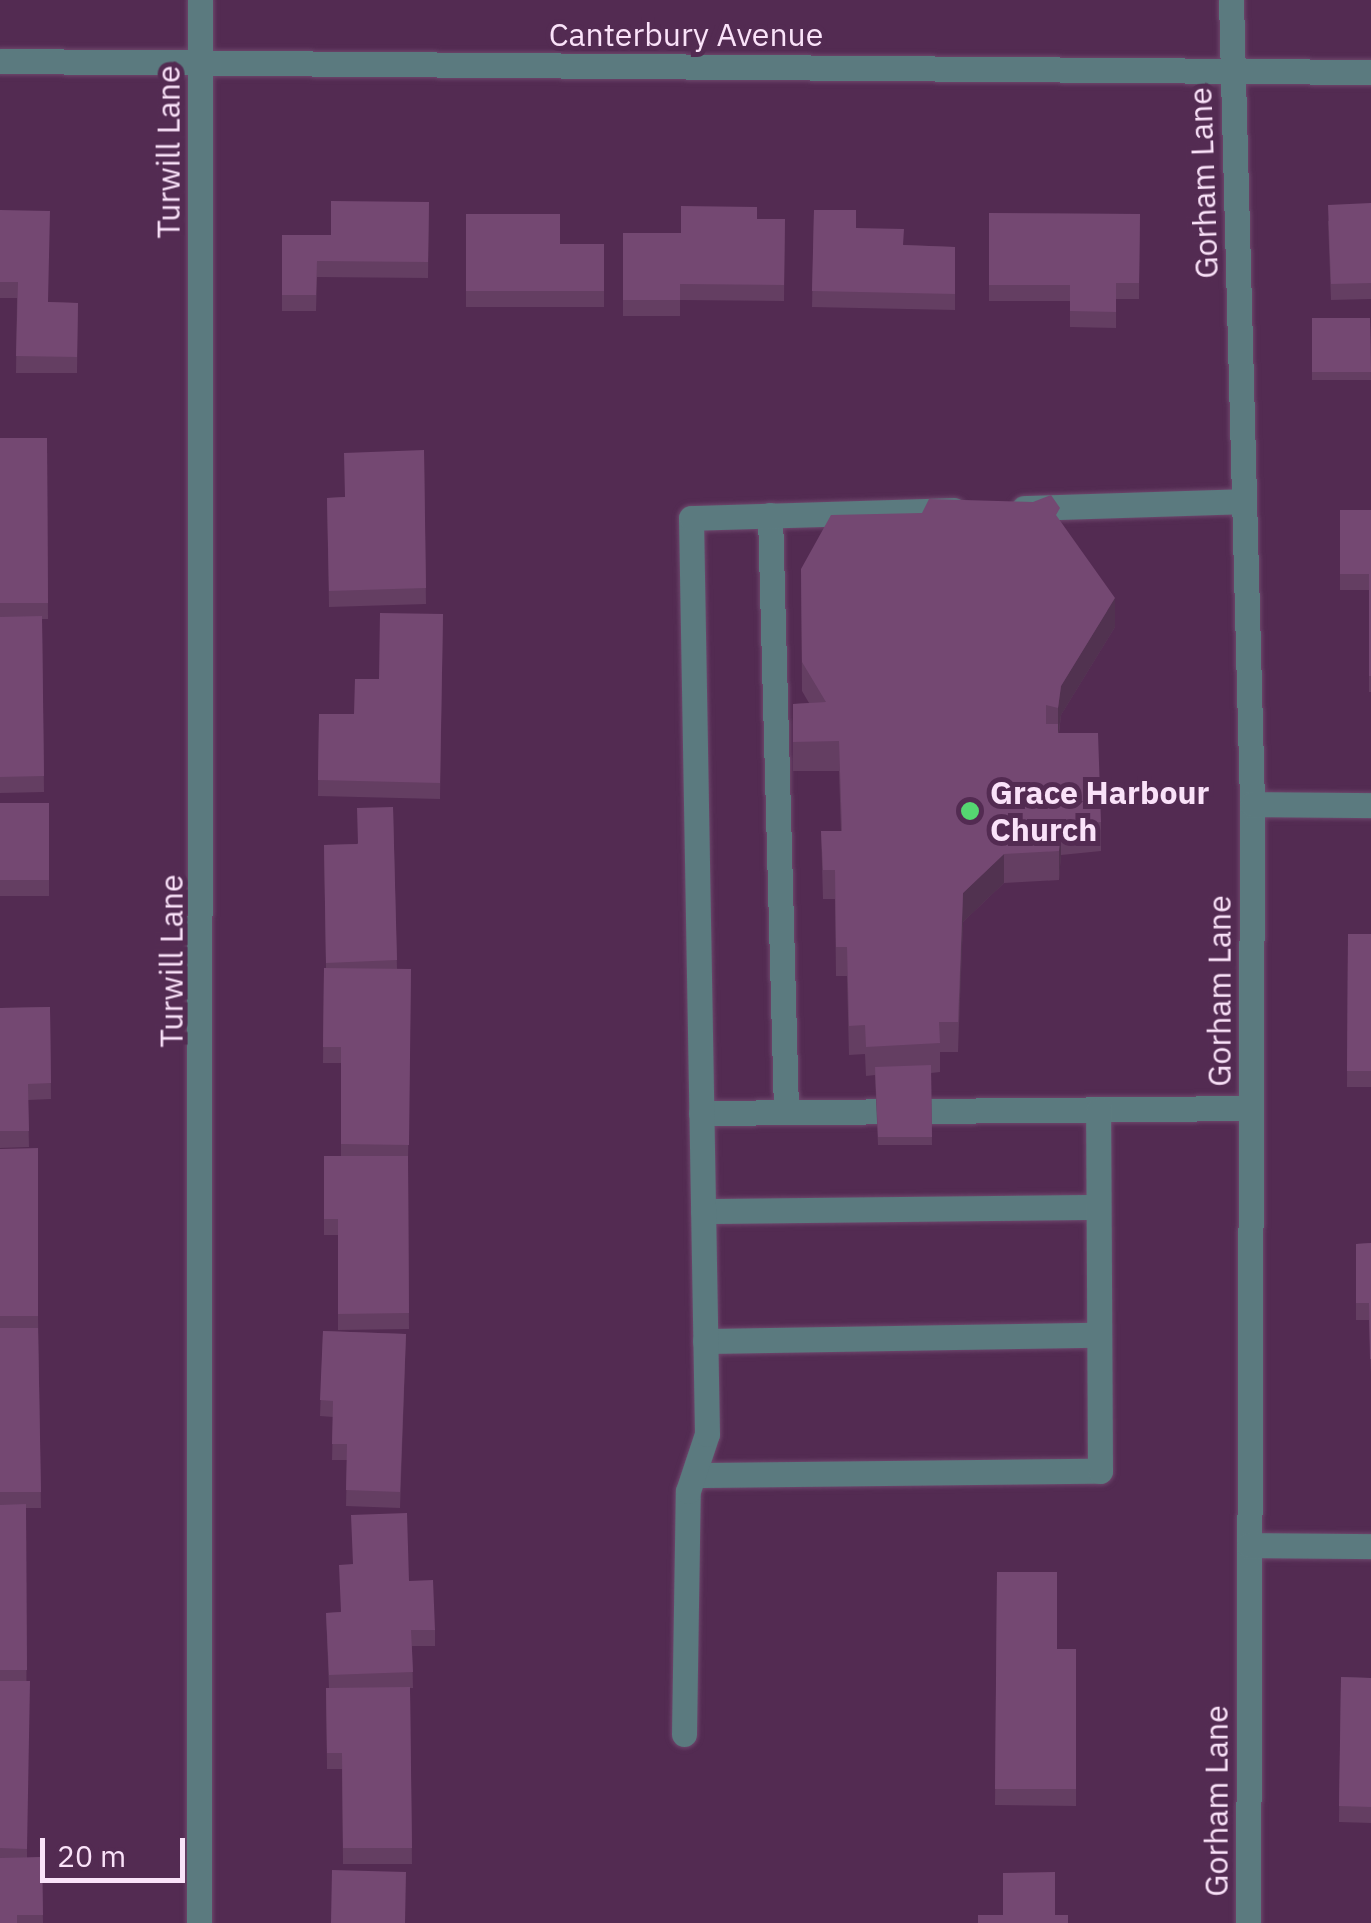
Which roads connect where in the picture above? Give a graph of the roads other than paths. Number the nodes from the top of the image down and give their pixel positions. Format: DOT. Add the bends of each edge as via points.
graph roads {
  1 [pos="200,0"];
  2 [pos="1232,0"];
  3 [pos="0,61"];
  4 [pos="200,64"];
  5 [pos="1232,70"];
  6 [pos="1371,72"];
  7 [pos="1244,501"];
  8 [pos="770,516"];
  9 [pos="1252,804"];
  10 [pos="1371,805"];
  11 [pos="1251,1108"];
  12 [pos="1098,1110"];
  13 [pos="786,1112"];
  14 [pos="701,1113"];
  15 [pos="1098,1206"];
  16 [pos="703,1210"];
  17 [pos="1099,1335"];
  18 [pos="705,1340"];
  19 [pos="694,1474"];
  20 [pos="1249,1545"];
  21 [pos="1371,1546"];
  22 [pos="684,1734"];
  23 [pos="198,1923"];
  24 [pos="1248,1923"];
  1 -- 4 [label="street, Turwill Lane"];
  2 -- 5 [label="street, Gorham Lane"];
  3 -- 4 [label="street, Canterbury Avenue"];
  4 -- 5 [label="street, Canterbury Avenue"];
  4 -- 23 [label="street, Turwill Lane"];
  5 -- 6 [label="street, Canterbury Avenue"];
  5 -- 7 [label="street, Gorham Lane"];
  7 -- 8 [label="street"];
  7 -- 9 [label="street, Gorham Lane"];
  8 -- 13 [label="street"];
  8 -- 14 [label="street" via="692,518"];
  9 -- 10 [label="street"];
  9 -- 11 [label="street, Gorham Lane"];
  11 -- 12 [label="street"];
  11 -- 20 [label="street, Gorham Lane"];
  12 -- 13 [label="street"];
  12 -- 15 [label="street"];
  13 -- 14 [label="street"];
  14 -- 16 [label="street"];
  15 -- 16 [label="street"];
  15 -- 17 [label="street"];
  16 -- 18 [label="street"];
  17 -- 18 [label="street"];
  17 -- 19 [label="street" via="1100,1471"];
  18 -- 19 [label="street" via="707,1434"];
  19 -- 22 [label="street"];
  20 -- 21 [label="street"];
  20 -- 24 [label="street, Gorham Lane"];
}
